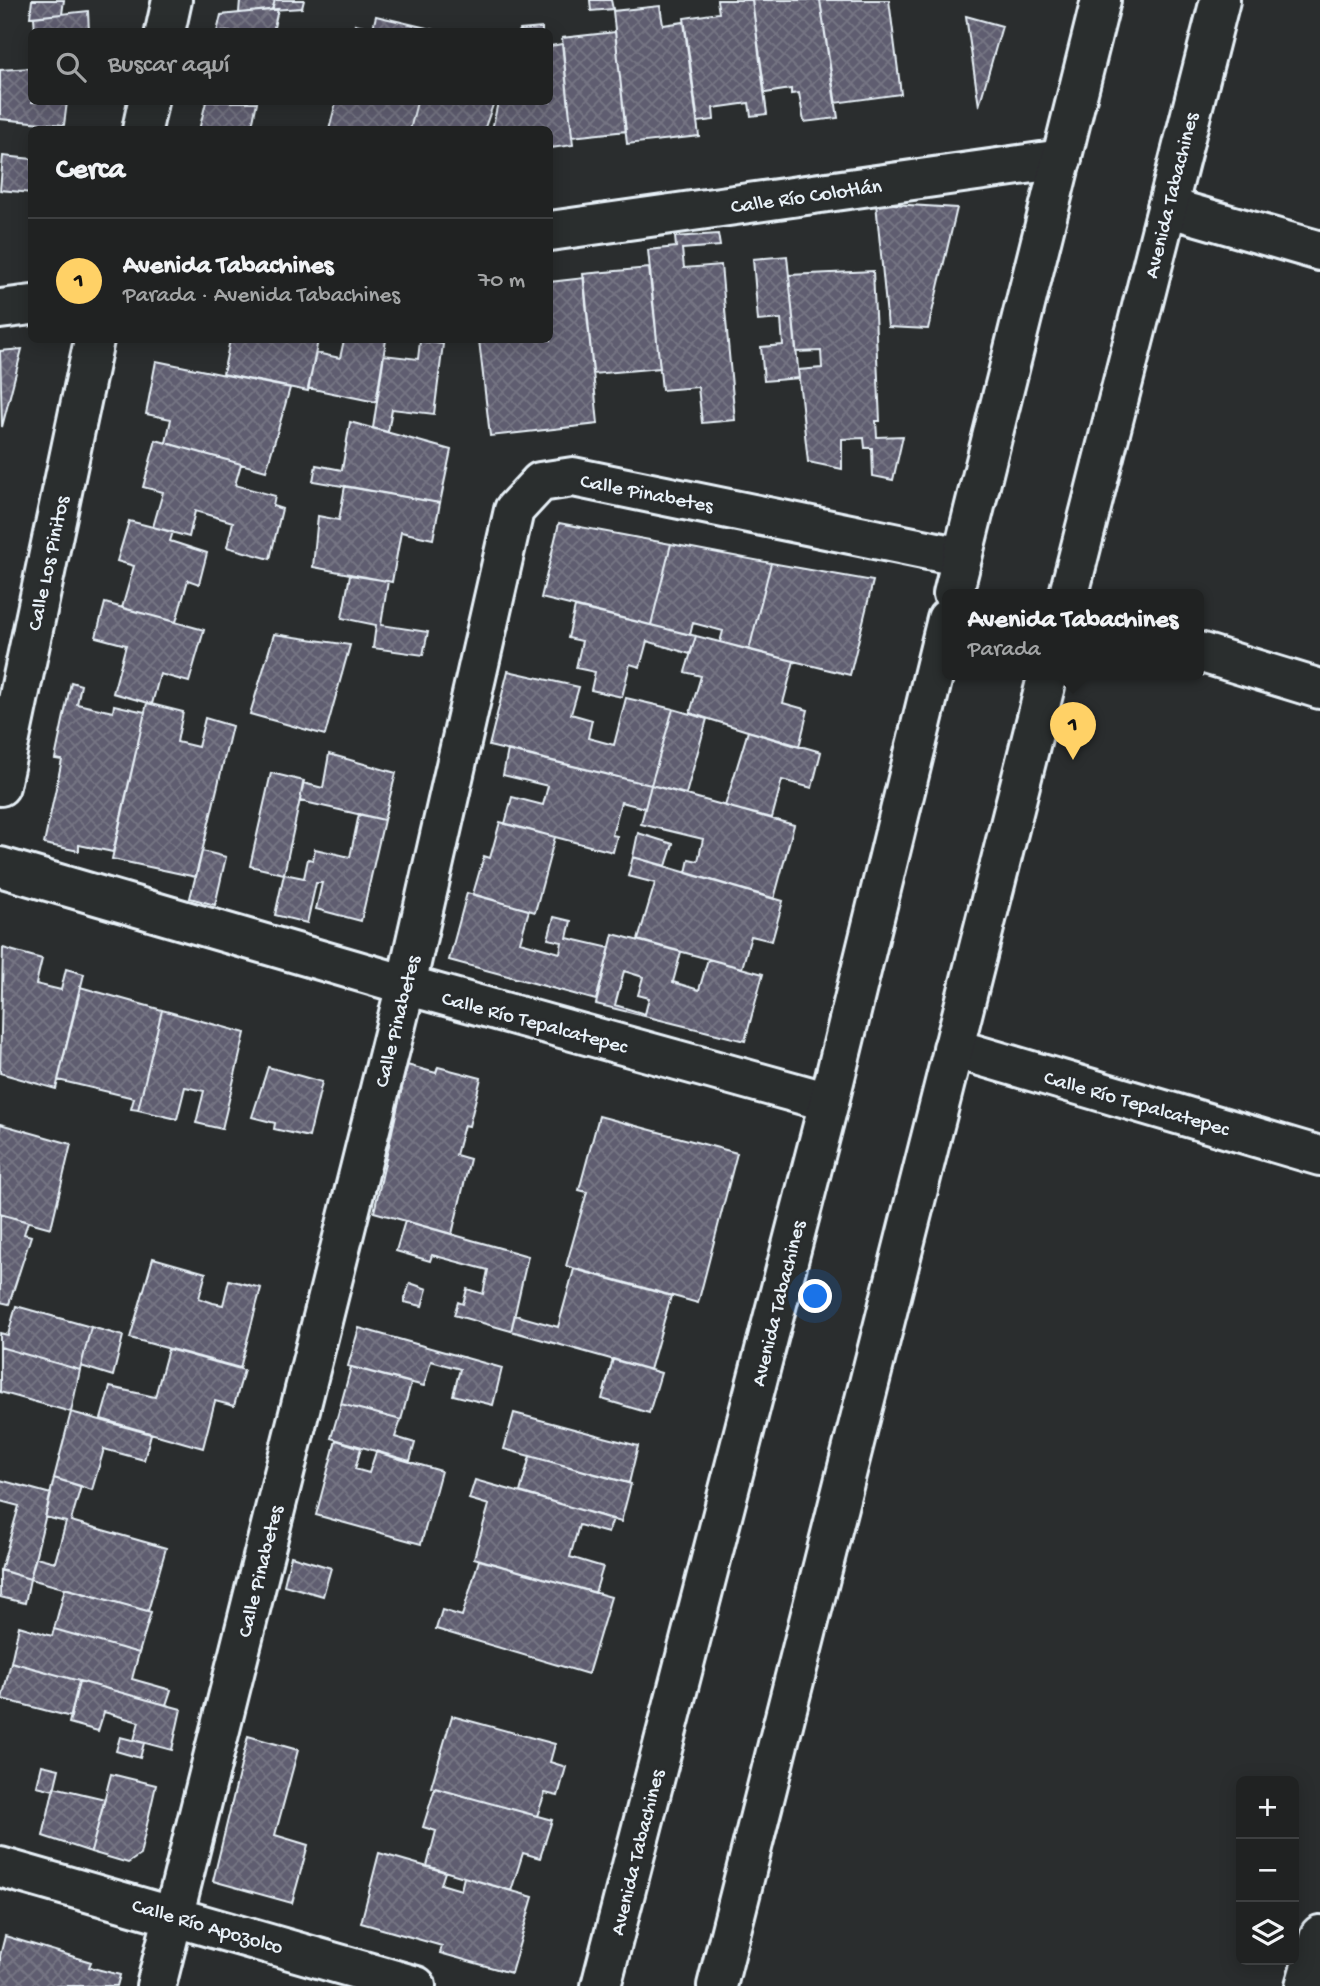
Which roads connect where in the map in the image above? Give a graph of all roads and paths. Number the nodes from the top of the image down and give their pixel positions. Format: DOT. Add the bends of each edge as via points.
graph roads {
  1 [pos="172,0"];
  2 [pos="1101,0"];
  3 [pos="1220,0"];
  4 [pos="165,28"];
  5 [pos="147,105"];
  6 [pos="143,126"];
  7 [pos="1062,159"];
  8 [pos="1167,207"];
  9 [pos="553,231"];
  10 [pos="1320,251"];
  11 [pos="28,305"];
  12 [pos="0,309"];
  13 [pos="93,343"];
  14 [pos="962,557"];
  15 [pos="954,589"];
  16 [pos="1070,589"];
  17 [pos="942,639"];
  18 [pos="1204,653"];
  19 [pos="1046,680"];
  20 [pos="1320,688"];
  21 [pos="0,786"];
  22 [pos="0,867"];
  23 [pos="406,985"];
  24 [pos="953,1048"];
  25 [pos="829,1102"];
  26 [pos="1320,1156"];
  27 [pos="0,1867"];
  28 [pos="173,1914"];
  29 [pos="1320,1935"];
  30 [pos="156,1986"];
  31 [pos="416,1986"];
  32 [pos="601,1986"];
  33 [pos="717,1986"];
  34 [pos="1305,1986"];
  1 -- 4 [label="street"];
  2 -- 7 [label="street"];
  3 -- 8 [label="street, Avenida Tabachines"];
  5 -- 6 [label="street"];
  7 -- 9 [label="street, Calle Río Colotlán"];
  7 -- 14 [label="street"];
  8 -- 10 [label="street"];
  8 -- 16 [label="street, Avenida Tabachines"];
  11 -- 12 [label="street"];
  13 -- 21 [label="street, Calle Los Pinitos"];
  14 -- 15 [label="street"];
  14 -- 23 [label="street, Calle Pinabetes" via="573,477 540,482 514,510"];
  17 -- 25 [label="street, Avenida Tabachines"];
  18 -- 20 [label="street"];
  19 -- 24 [label="street"];
  22 -- 23 [label="street, Calle Río Tepalcatepec"];
  23 -- 25 [label="street, Calle Río Tepalcatepec"];
  23 -- 28 [label="street, Calle Pinabetes"];
  24 -- 26 [label="street, Calle Río Tepalcatepec"];
  24 -- 33 [label="street"];
  25 -- 32 [label="street, Avenida Tabachines"];
  27 -- 28 [label="street, Calle Río Apozolco"];
  28 -- 30 [label="street, Calle Pinabetes"];
  28 -- 31 [label="street, Calle Río Apozolco"];
  29 -- 34 [label="street"];
}
